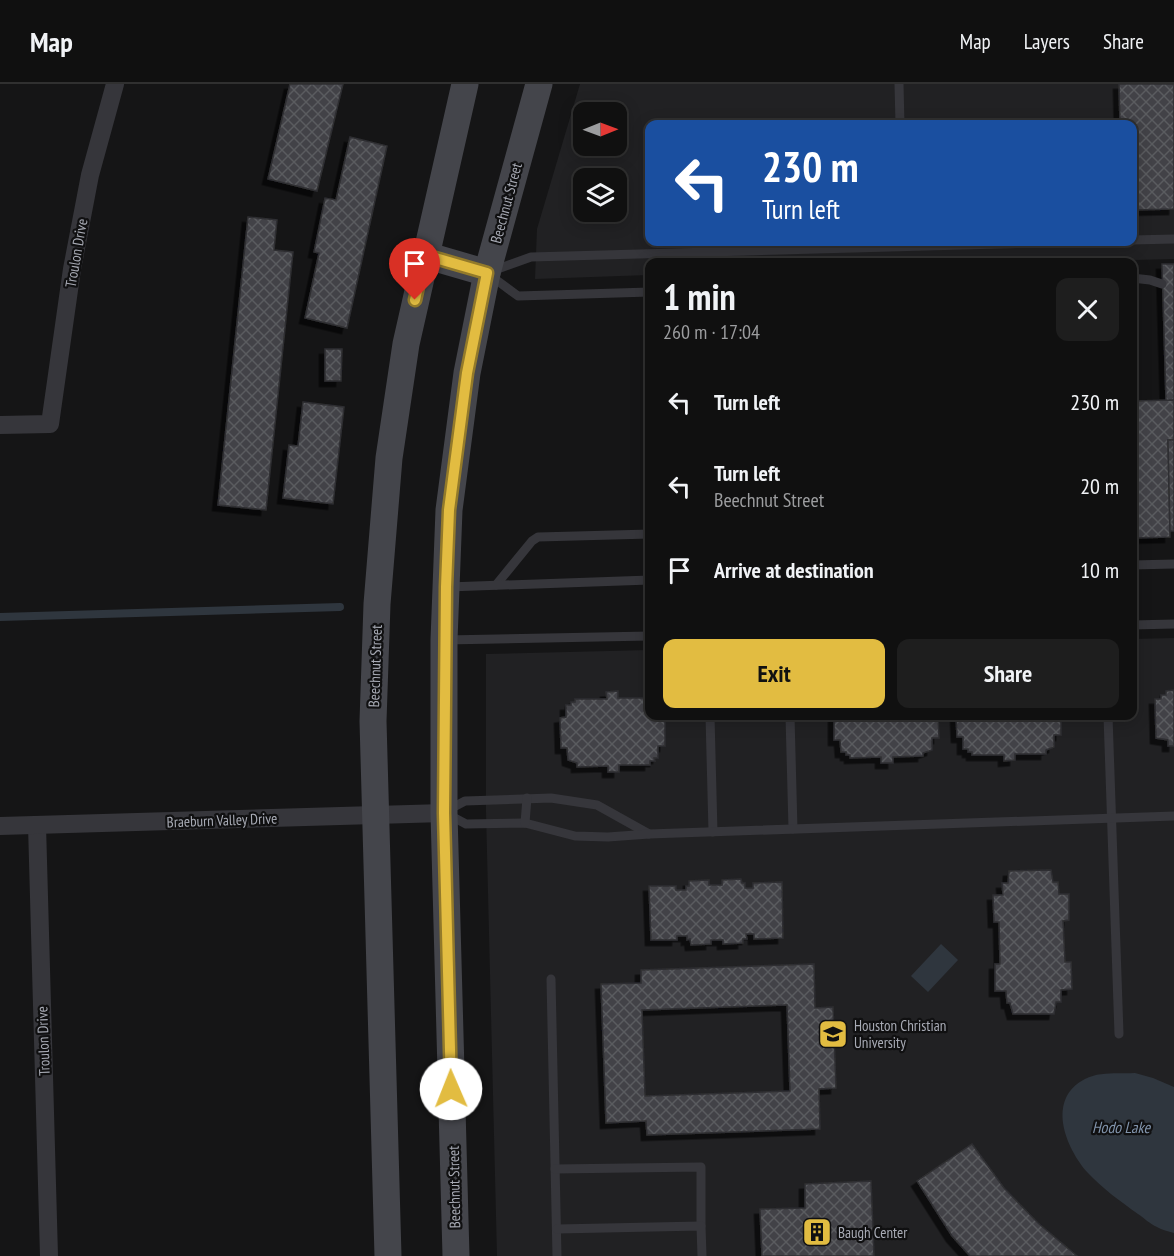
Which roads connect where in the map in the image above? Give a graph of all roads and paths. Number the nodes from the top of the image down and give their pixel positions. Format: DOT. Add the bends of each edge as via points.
graph roads {
  1 [pos="115,84"];
  2 [pos="465,84"];
  3 [pos="539,84"];
  4 [pos="899,84"];
  5 [pos="900,120"];
  6 [pos="1174,238"];
  7 [pos="1137,240"];
  8 [pos="726,246"];
  9 [pos="425,255"];
  10 [pos="487,273"];
  11 [pos="1137,279"];
  12 [pos="1162,284"];
  13 [pos="645,292"];
  14 [pos="0,425"];
  15 [pos="645,534"];
  16 [pos="1174,564"];
  17 [pos="1137,565"];
  18 [pos="645,580"];
  19 [pos="496,585"];
  20 [pos="446,587"];
  21 [pos="1174,624"];
  22 [pos="1137,625"];
  23 [pos="645,636"];
  24 [pos="444,640"];
  25 [pos="710,720"];
  26 [pos="790,720"];
  27 [pos="1107,720"];
  28 [pos="527,798"];
  29 [pos="444,813"];
  30 [pos="376,814"];
  31 [pos="1174,816"];
  32 [pos="1111,818"];
  33 [pos="525,823"];
  34 [pos="37,825"];
  35 [pos="0,826"];
  36 [pos="793,829"];
  37 [pos="713,832"];
  38 [pos="649,834"];
  39 [pos="551,979"];
  40 [pos="1119,1034"];
  41 [pos="555,1169"];
  42 [pos="702,1226"];
  43 [pos="556,1229"];
  44 [pos="49,1256"];
  45 [pos="388,1256"];
  46 [pos="456,1256"];
  47 [pos="557,1256"];
  48 [pos="702,1256"];
  1 -- 14 [label="street, Troulon Drive" via="90,175 50,424"];
  2 -- 9 [label="main road, Beechnut Street"];
  3 -- 10 [label="main road, Beechnut Street"];
  4 -- 5 [label="lane"];
  6 -- 7 [label="lane"];
  8 -- 10 [label="lane" via="531,257"];
  9 -- 10 [label="main road"];
  9 -- 30 [label="main road, Beechnut Street" via="406,344 389,458 373,721"];
  10 -- 13 [label="lane" via="518,296"];
  10 -- 20 [label="main road, Beechnut Street" via="467,373 449,510"];
  11 -- 12 [label="lane"];
  15 -- 19 [label="lane" via="538,537"];
  16 -- 17 [label="lane"];
  18 -- 19 [label="lane"];
  19 -- 20 [label="lane"];
  20 -- 24 [label="main road, Beechnut Street"];
  21 -- 22 [label="lane"];
  23 -- 24 [label="lane"];
  24 -- 29 [label="main road, Beechnut Street"];
  25 -- 37 [label="lane"];
  26 -- 36 [label="lane"];
  27 -- 32 [label="lane"];
  28 -- 29 [label="lane" via="465,801"];
  28 -- 33 [label="lane"];
  28 -- 38 [label="lane" via="597,805"];
  29 -- 30 [label="street, Braeburn Valley Drive"];
  29 -- 33 [label="lane" via="466,824"];
  29 -- 46 [label="main road, Beechnut Street"];
  30 -- 34 [label="street, Braeburn Valley Drive"];
  30 -- 45 [label="main road, Beechnut Street"];
  31 -- 32 [label="lane"];
  32 -- 36 [label="lane"];
  32 -- 40 [label="lane"];
  33 -- 38 [label="lane" via="575,836"];
  34 -- 35 [label="street, Braeburn Valley Drive"];
  34 -- 44 [label="street, Troulon Drive"];
  36 -- 37 [label="lane"];
  37 -- 38 [label="lane"];
  39 -- 41 [label="lane"];
  41 -- 42 [label="lane" via="701,1167"];
  41 -- 43 [label="lane"];
  42 -- 43 [label="lane"];
  42 -- 48 [label="lane"];
  43 -- 47 [label="lane"];
}
